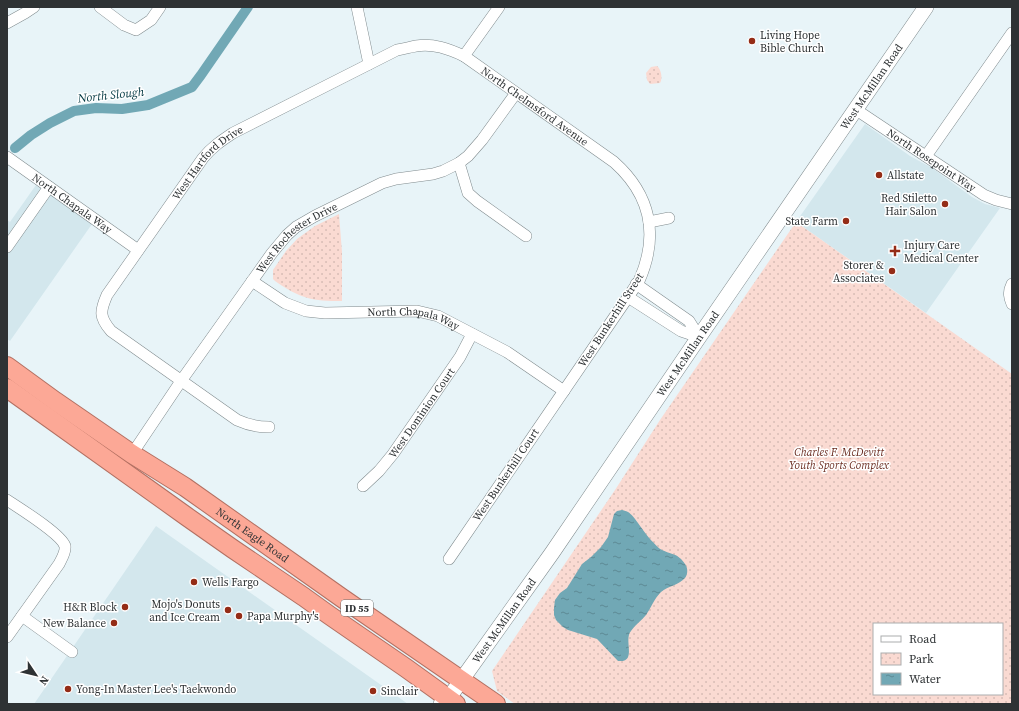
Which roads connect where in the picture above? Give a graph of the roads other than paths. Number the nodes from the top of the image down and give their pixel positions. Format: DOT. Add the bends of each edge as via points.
graph roads {
  1 [pos="34,7"];
  2 [pos="100,7"];
  3 [pos="160,7"];
  4 [pos="357,7"];
  5 [pos="926,7"];
  6 [pos="497,9"];
  7 [pos="8,22"];
  8 [pos="1012,33"];
  9 [pos="464,56"];
  10 [pos="369,64"];
  11 [pos="516,93"];
  12 [pos="855,109"];
  13 [pos="926,156"];
  14 [pos="7,157"];
  15 [pos="459,163"];
  16 [pos="49,187"];
  17 [pos="1012,204"];
  18 [pos="669,218"];
  19 [pos="649,222"];
  20 [pos="526,236"];
  21 [pos="7,247"];
  22 [pos="138,250"];
  23 [pos="252,280"];
  24 [pos="636,284"];
  25 [pos="1012,284"];
  26 [pos="628,297"];
  27 [pos="1011,301"];
  28 [pos="472,334"];
  29 [pos="699,336"];
  30 [pos="7,366"];
  31 [pos="181,381"];
  32 [pos="7,388"];
  33 [pos="564,390"];
  34 [pos="269,427"];
  35 [pos="132,454"];
  36 [pos="363,486"];
  37 [pos="7,500"];
  38 [pos="449,558"];
  39 [pos="22,616"];
  40 [pos="7,637"];
  41 [pos="72,652"];
  42 [pos="461,680"];
  43 [pos="448,703"];
  44 [pos="496,704"];
  1 -- 7 [label="street"];
  2 -- 3 [label="street" via="124,25 136,30 151,20"];
  4 -- 10 [label="street"];
  5 -- 12 [label="main road, West McMillan Road"];
  6 -- 9 [label="street"];
  8 -- 13 [label="street"];
  9 -- 10 [label="street, North Chelmsford Avenue" via="442,47 417,46 397,50"];
  9 -- 11 [label="street, North Chelmsford Avenue"];
  10 -- 22 [label="street, West Hartford Drive" via="218,142 203,158"];
  11 -- 15 [label="street, West Rochester Drive" via="482,140"];
  11 -- 19 [label="street, North Chelmsford Avenue" via="614,162 629,178 640,196"];
  12 -- 13 [label="street, North Rosepoint Way"];
  12 -- 29 [label="main road, West McMillan Road"];
  13 -- 17 [label="street, North Rosepoint Way" via="984,195"];
  14 -- 16 [label="street, North Chapala Way"];
  15 -- 20 [label="street" via="468,193"];
  15 -- 23 [label="street, West Rochester Drive" via="433,174 382,183 315,216 296,227 283,239"];
  16 -- 21 [label="street"];
  16 -- 22 [label="street, North Chapala Way"];
  18 -- 19 [label="street"];
  19 -- 24 [label="street, West Bunkerhill Street" via="650,239 646,261"];
  22 -- 31 [label="street, West Hartford Drive" via="107,294 102,317 111,331"];
  23 -- 28 [label="street, North Chapala Way" via="286,303 306,311 417,312 438,316"];
  23 -- 31 [label="street, West Rochester Drive"];
  24 -- 26 [label="street, West Bunkerhill Street"];
  24 -- 29 [label="street" via="689,321"];
  25 -- 27 [label="street" via="1009,292"];
  26 -- 29 [label="street" via="681,331"];
  26 -- 33 [label="street, West Bunkerhill Street"];
  28 -- 33 [label="street, North Chapala Way" via="508,352"];
  28 -- 36 [label="street, West Dominion Court" via="460,357 393,454"];
  29 -- 42 [label="main road, West McMillan Road" via="552,553"];
  30 -- 35 [label="highway, North Eagle Road / ID 55"];
  31 -- 34 [label="street" via="237,420 247,425"];
  31 -- 35 [label="street, West Rochester Drive"];
  32 -- 43 [label="highway, North Eagle Road / ID 55" via="406,668"];
  33 -- 38 [label="street, West Bunkerhill Court"];
  35 -- 42 [label="highway, North Eagle Road / ID 55" via="185,487"];
  37 -- 39 [label="street" via="52,532 65,548 59,564"];
  39 -- 40 [label="street"];
  39 -- 41 [label="street"];
  42 -- 43 [label="main road, West McMillan Road"];
  42 -- 44 [label="highway, North Eagle Road / ID 55"];
}
